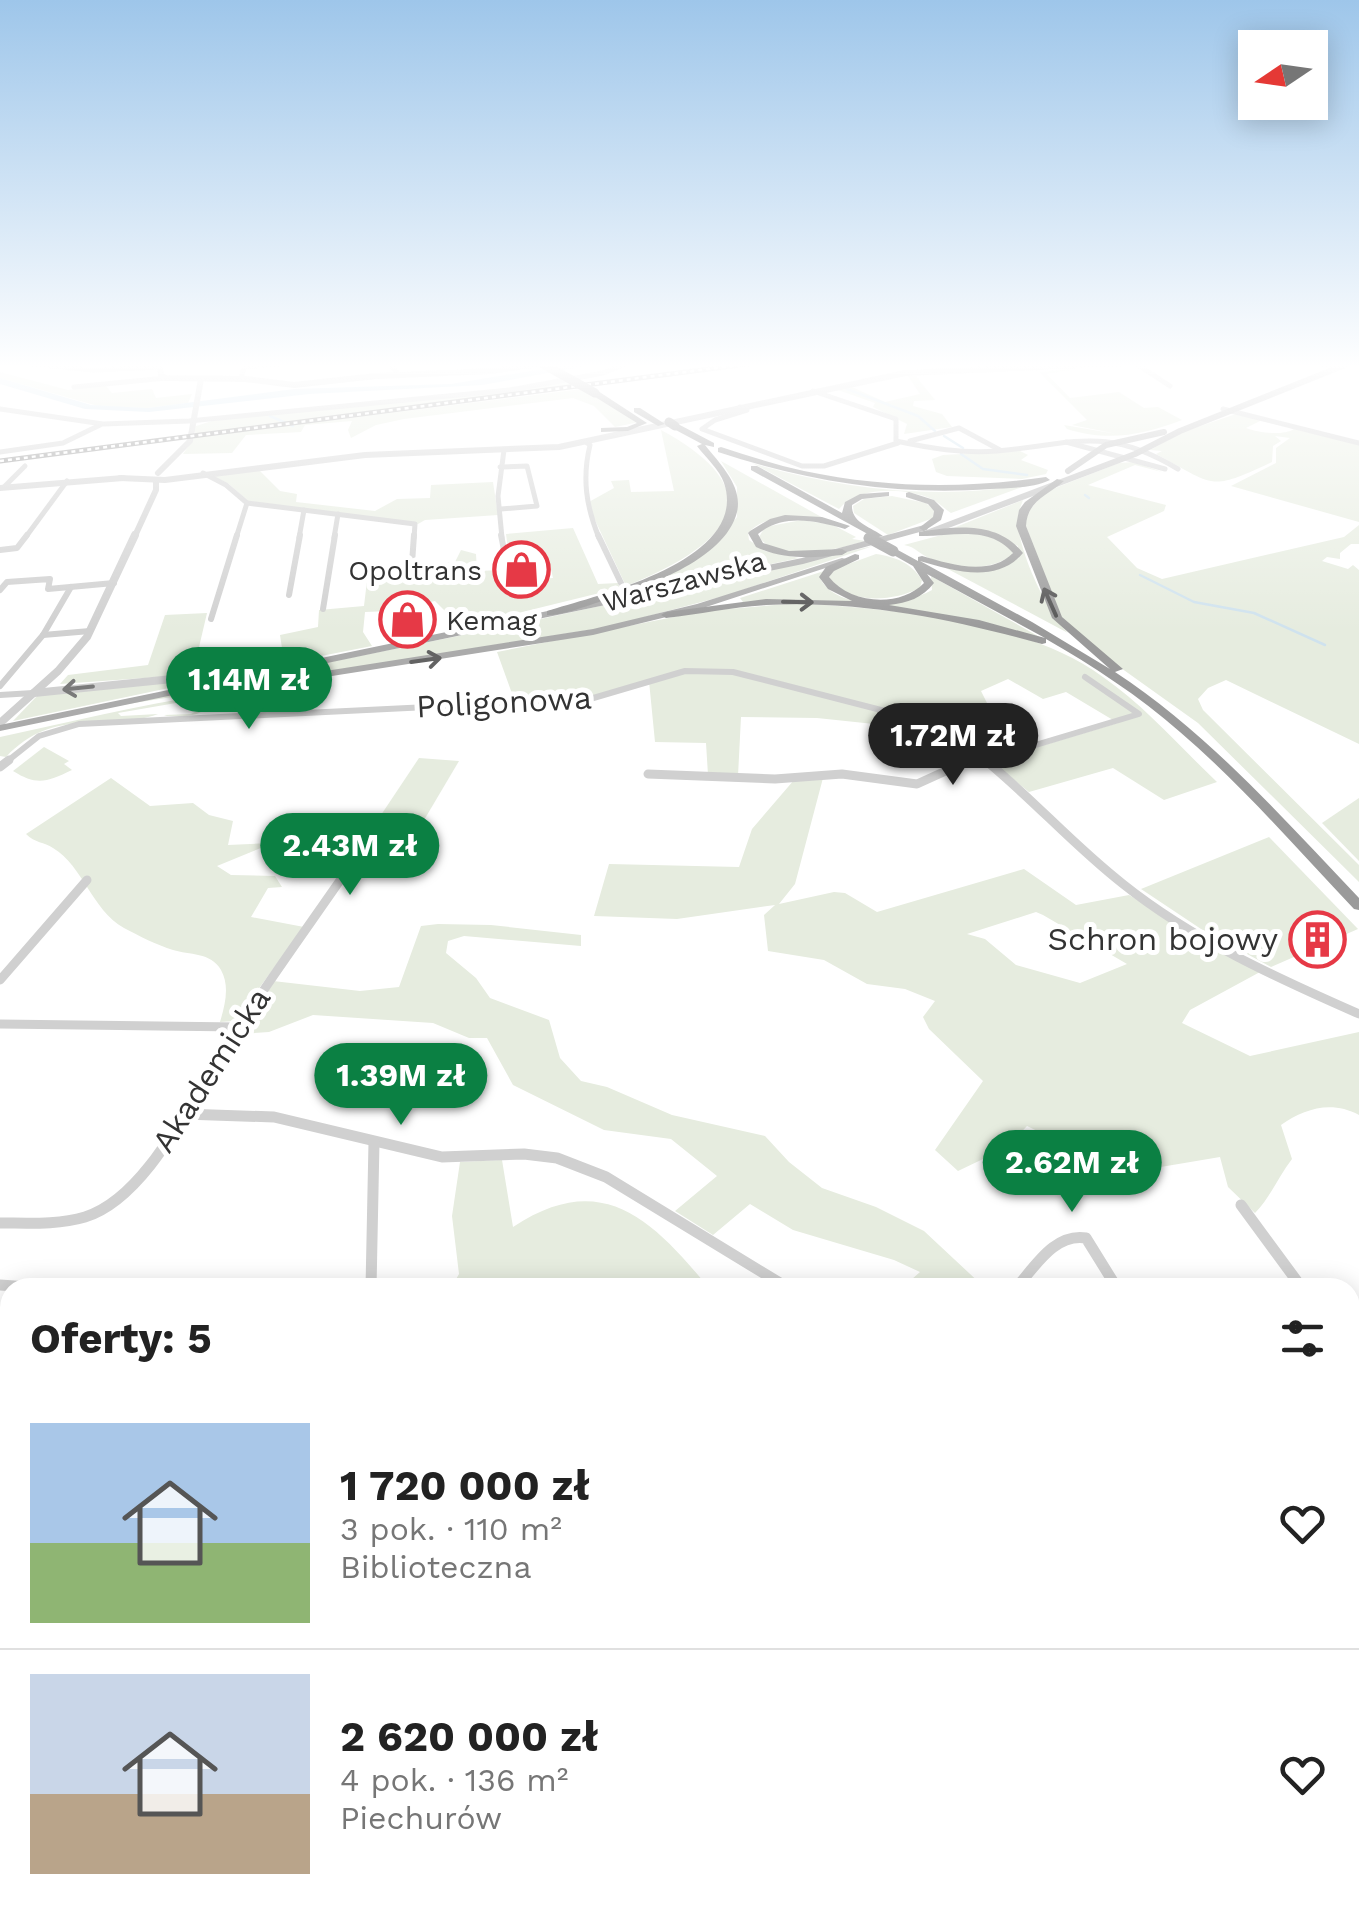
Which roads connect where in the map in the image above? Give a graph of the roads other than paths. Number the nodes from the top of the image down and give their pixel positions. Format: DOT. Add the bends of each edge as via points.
graph roads {
  1 [pos="178,453"];
  2 [pos="441,453"];
  3 [pos="503,453"];
  4 [pos="588,453"];
  5 [pos="707,453"];
  6 [pos="713,453"];
  7 [pos="725,453"];
  8 [pos="729,453"];
  9 [pos="766,453"];
  10 [pos="866,453"];
  11 [pos="1086,453"];
  12 [pos="1094,453"];
  13 [pos="1105,453"];
  14 [pos="1137,453"];
  15 [pos="1148,453"];
  16 [pos="1087,458"];
  17 [pos="1124,458"];
  18 [pos="170,461"];
  19 [pos="25,466"];
  20 [pos="500,466"];
  21 [pos="203,473"];
  22 [pos="156,476"];
  23 [pos="172,476"];
  24 [pos="1046,480"];
  25 [pos="67,481"];
  26 [pos="1060,481"];
  27 [pos="2,488"];
  28 [pos="156,490"];
  29 [pos="247,503"];
  30 [pos="500,509"];
  31 [pos="304,510"];
  32 [pos="338,514"];
  33 [pos="851,525"];
  34 [pos="923,531"];
  35 [pos="0,550"];
  36 [pos="842,552"];
  37 [pos="854,556"];
  38 [pos="915,560"];
  39 [pos="412,564"];
  40 [pos="509,575"];
  41 [pos="114,583"];
  42 [pos="620,583"];
  43 [pos="70,587"];
  44 [pos="0,590"];
  45 [pos="290,594"];
  46 [pos="323,609"];
  47 [pos="552,613"];
  48 [pos="666,615"];
  49 [pos="211,619"];
  50 [pos="90,632"];
  51 [pos="43,635"];
  52 [pos="282,668"];
  53 [pos="1110,669"];
  54 [pos="192,676"];
  55 [pos="1086,677"];
  56 [pos="0,686"];
  57 [pos="226,690"];
  58 [pos="34,693"];
  59 [pos="0,695"];
  60 [pos="206,710"];
  61 [pos="22,726"];
  62 [pos="0,728"];
  63 [pos="979,759"];
  64 [pos="4,764"];
  65 [pos="648,774"];
  66 [pos="372,834"];
  67 [pos="87,880"];
  68 [pos="1359,892"];
  69 [pos="1359,906"];
  70 [pos="0,980"];
  71 [pos="1359,1014"];
  72 [pos="0,1024"];
  73 [pos="239,1027"];
  74 [pos="184,1114"];
  75 [pos="374,1142"];
  76 [pos="1241,1205"];
  77 [pos="0,1224"];
  78 [pos="372,1278"];
  79 [pos="772,1278"];
  80 [pos="1026,1278"];
  81 [pos="1110,1278"];
  82 [pos="1295,1278"];
  1 -- 18 [label="street"];
  2 -- 21 [label="street"];
  3 -- 20 [label="street"];
  4 -- 42 [label="street" via="584,504"];
  5 -- 47 [label="highway" via="728,474 735,495 732,519 718,538 660,576"];
  6 -- 33 [label="highway"];
  7 -- 33 [label="highway"];
  8 -- 24 [label="highway" via="794,472 892,487 977,490"];
  9 -- 10 [label="street" via="802,466"];
  11 -- 16 [label="street"];
  12 -- 16 [label="main road, Warszawska"];
  13 -- 17 [label="street"];
  14 -- 17 [label="main road, Warszawska"];
  15 -- 17 [label="street" via="1178,469"];
  16 -- 24 [label="main road, Warszawska"];
  17 -- 26 [label="main road, Warszawska"];
  18 -- 22 [label="street"];
  18 -- 23 [label="street"];
  19 -- 27 [label="street"];
  20 -- 30 [label="street"];
  20 -- 30 [label="street" via="527,466 537,506"];
  21 -- 23 [label="street"];
  21 -- 29 [label="street"];
  22 -- 23 [label="street"];
  22 -- 25 [label="street"];
  22 -- 28 [label="street"];
  23 -- 28 [label="street"];
  24 -- 34 [label="main road, Warszawska"];
  25 -- 27 [label="street"];
  25 -- 35 [label="street" via="17,548"];
  26 -- 34 [label="main road, Warszawska"];
  53 -- 26 [label="highway, one-way" via="1057,618 1021,526 1030,500"];
  28 -- 41 [label="street"];
  29 -- 31 [label="street"];
  29 -- 49 [label="street"];
  30 -- 40 [label="street"];
  31 -- 32 [label="street"];
  31 -- 45 [label="street"];
  32 -- 39 [label="street" via="415,524"];
  32 -- 46 [label="street"];
  33 -- 34 [label="highway" via="846,508 853,500 896,494 936,506 940,514"];
  33 -- 36 [label="highway" via="790,518 753,533 759,545 777,552"];
  33 -- 38 [label="highway, bridge"];
  34 -- 36 [label="main road, Warszawska"];
  34 -- 37 [label="main road, Warszawska"];
  34 -- 38 [label="highway" via="980,532 1011,543 1018,553 1003,565 980,569"];
  36 -- 47 [label="main road, Warszawska"];
  37 -- 38 [label="highway" via="830,569 825,582 844,595 874,601 926,589"];
  37 -- 48 [label="main road, Warszawska"];
  38 -- 53 [label="highway"];
  41 -- 43 [label="street"];
  41 -- 50 [label="street"];
  43 -- 44 [label="street" via="48,589 50,579 7,582"];
  43 -- 51 [label="street"];
  47 -- 52 [label="main road, Warszawska"];
  48 -- 53 [label="highway, one-way" via="768,602 865,607 1006,630"];
  57 -- 48 [label="main road, Warszawska, one-way" via="522,646"];
  50 -- 51 [label="street"];
  50 -- 58 [label="street"];
  51 -- 56 [label="street"];
  52 -- 54 [label="main road"];
  52 -- 61 [label="main road, Warszawska"];
  53 -- 68 [label="highway" via="1217,746"];
  53 -- 69 [label="highway" via="1205,748"];
  54 -- 58 [label="street, one-way"];
  55 -- 63 [label="street" via="1139,714"];
  57 -- 60 [label="main road" via="210,698"];
  57 -- 61 [label="main road, Warszawska"];
  58 -- 59 [label="street"];
  58 -- 62 [label="street"];
  60 -- 63 [label="street, Poligonowa" via="590,699 677,670 724,670 918,720"];
  60 -- 64 [label="street, Poligonowa" via="64,727 29,742"];
  61 -- 62 [label="main road, Warszawska"];
  63 -- 65 [label="street" via="907,785 842,774"];
  63 -- 71 [label="street, Poligonowa" via="1158,909 1268,973"];
  66 -- 73 [label="street, Akademicka"];
  67 -- 70 [label="street"];
  72 -- 73 [label="street"];
  73 -- 74 [label="street, Akademicka"];
  74 -- 75 [label="street" via="274,1118"];
  74 -- 77 [label="street, Akademicka" via="136,1184 110,1207 79,1221"];
  75 -- 78 [label="street"];
  75 -- 79 [label="street" via="442,1157 548,1156 606,1177"];
  76 -- 82 [label="street"];
  80 -- 81 [label="street" via="1064,1238 1079,1235"];
}
